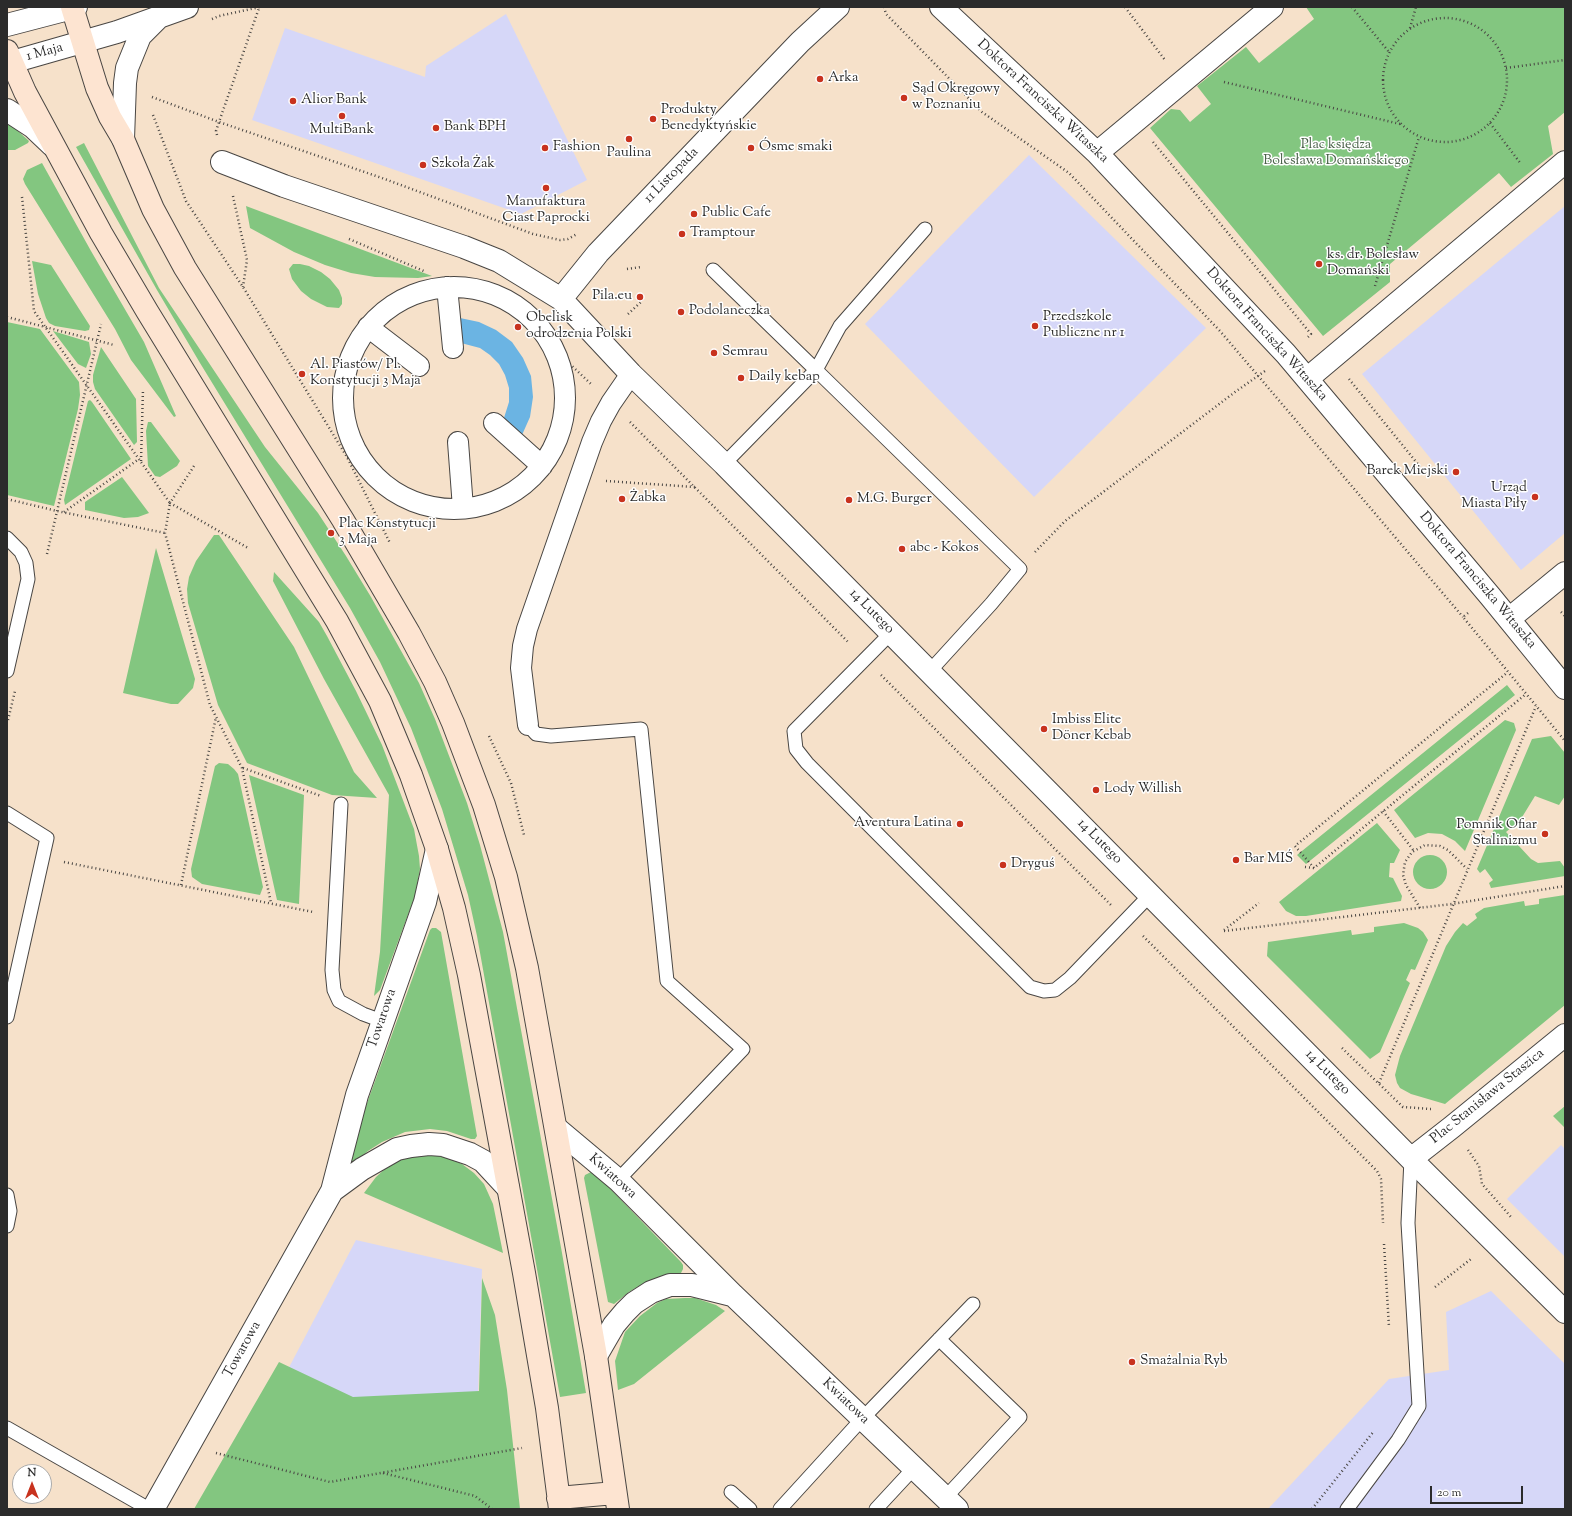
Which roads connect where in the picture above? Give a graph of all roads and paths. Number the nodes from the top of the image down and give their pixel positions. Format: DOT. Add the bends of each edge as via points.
graph roads {
  1 [pos="73,7"];
  2 [pos="187,7"];
  3 [pos="260,7"];
  4 [pos="838,7"];
  5 [pos="884,7"];
  6 [pos="941,7"];
  7 [pos="1125,7"];
  8 [pos="1272,7"];
  9 [pos="1352,7"];
  10 [pos="1416,7"];
  11 [pos="157,18"];
  12 [pos="206,22"];
  13 [pos="7,25"];
  14 [pos="1410,29"];
  15 [pos="82,43"];
  16 [pos="1389,52"];
  17 [pos="9,58"];
  18 [pos="1565,60"];
  19 [pos="1506,68"];
  20 [pos="1187,78"];
  21 [pos="148,95"];
  22 [pos="7,110"];
  23 [pos="150,110"];
  24 [pos="1136,121"];
  25 [pos="1490,123"];
  26 [pos="1401,124"];
  27 [pos="1419,137"];
  28 [pos="123,140"];
  29 [pos="55,148"];
  30 [pos="1097,153"];
  31 [pos="222,162"];
  32 [pos="1565,162"];
  33 [pos="1537,185"];
  34 [pos="22,197"];
  35 [pos="925,229"];
  36 [pos="577,234"];
  37 [pos="344,237"];
  38 [pos="641,267"];
  39 [pos="626,269"];
  40 [pos="714,270"];
  41 [pos="440,281"];
  42 [pos="469,287"];
  43 [pos="1374,287"];
  44 [pos="492,293"];
  45 [pos="561,298"];
  46 [pos="641,302"];
  47 [pos="628,314"];
  48 [pos="7,317"];
  49 [pos="101,324"];
  50 [pos="45,327"];
  51 [pos="368,327"];
  52 [pos="97,341"];
  53 [pos="114,345"];
  54 [pos="453,348"];
  55 [pos="555,350"];
  56 [pos="1286,354"];
  57 [pos="419,366"];
  58 [pos="816,370"];
  59 [pos="631,374"];
  60 [pos="1259,376"];
  61 [pos="1307,379"];
  62 [pos="87,386"];
  63 [pos="143,389"];
  64 [pos="611,402"];
  65 [pos="494,423"];
  66 [pos="458,442"];
  67 [pos="359,455"];
  68 [pos="140,460"];
  69 [pos="724,464"];
  70 [pos="194,466"];
  71 [pos="542,466"];
  72 [pos="578,479"];
  73 [pos="695,488"];
  74 [pos="7,499"];
  75 [pos="170,503"];
  76 [pos="463,508"];
  77 [pos="57,511"];
  78 [pos="64,512"];
  79 [pos="165,533"];
  80 [pos="7,538"];
  81 [pos="248,548"];
  82 [pos="46,558"];
  83 [pos="1020,569"];
  84 [pos="1565,573"];
  85 [pos="1490,596"];
  86 [pos="1463,617"];
  87 [pos="1509,619"];
  88 [pos="891,633"];
  89 [pos="865,659"];
  90 [pos="7,672"];
  91 [pos="929,672"];
  92 [pos="1508,672"];
  93 [pos="1565,688"];
  94 [pos="15,689"];
  95 [pos="1526,694"];
  96 [pos="1536,706"];
  97 [pos="216,716"];
  98 [pos="8,720"];
  99 [pos="528,725"];
  100 [pos="1565,742"];
  101 [pos="242,768"];
  102 [pos="342,804"];
  103 [pos="1383,811"];
  104 [pos="7,813"];
  105 [pos="437,849"];
  106 [pos="1414,851"];
  107 [pos="42,858"];
  108 [pos="1305,867"];
  109 [pos="1314,868"];
  110 [pos="1467,869"];
  111 [pos="181,885"];
  112 [pos="1565,886"];
  113 [pos="1150,895"];
  114 [pos="271,903"];
  115 [pos="1258,903"];
  116 [pos="1452,904"];
  117 [pos="1420,908"];
  118 [pos="335,916"];
  119 [pos="1126,920"];
  120 [pos="1223,931"];
  121 [pos="1229,937"];
  122 [pos="1198,942"];
  123 [pos="7,1016"];
  124 [pos="382,1021"];
  125 [pos="1565,1035"];
  126 [pos="1340,1045"];
  127 [pos="1379,1083"];
  128 [pos="1452,1127"];
  129 [pos="556,1128"];
  130 [pos="1411,1159"];
  131 [pos="618,1180"];
  132 [pos="508,1188"];
  133 [pos="332,1191"];
  134 [pos="7,1195"];
  135 [pos="1512,1218"];
  136 [pos="7,1226"];
  137 [pos="1383,1227"];
  138 [pos="1384,1242"];
  139 [pos="1471,1259"];
  140 [pos="733,1295"];
  141 [pos="1413,1303"];
  142 [pos="972,1304"];
  143 [pos="1565,1312"];
  144 [pos="1389,1329"];
  145 [pos="939,1339"];
  146 [pos="596,1356"];
  147 [pos="862,1419"];
  148 [pos="7,1428"];
  149 [pos="1374,1430"];
  150 [pos="189,1446"];
  151 [pos="522,1448"];
  152 [pos="914,1468"];
  153 [pos="380,1473"];
  154 [pos="730,1492"];
  155 [pos="617,1501"];
  156 [pos="559,1504"];
  157 [pos="951,1504"];
  158 [pos="878,1508"];
  159 [pos="148,1509"];
  160 [pos="153,1509"];
  161 [pos="492,1509"];
  162 [pos="750,1509"];
  163 [pos="780,1509"];
  164 [pos="1312,1509"];
  165 [pos="1347,1509"];
  1 -- 13 [label="street"];
  1 -- 15 [label="main road"];
  2 -- 11 [label="street, 1 Maja"];
  3 -- 12 [label="path" via="219,16"];
  4 -- 45 [label="street, 11 Listopada" via="800,42 609,242"];
  5 -- 60 [label="path" via="886,14 982,112 1069,174 1220,331"];
  6 -- 30 [label="street, Doktora Franciszka Witaszka"];
  7 -- 20 [label="path"];
  8 -- 20 [label="street"];
  9 -- 16 [label="path"];
  10 -- 14 [label="path"];
  11 -- 15 [label="street, 1 Maja"];
  11 -- 28 [label="street" via="140,36 127,68"];
  14 -- 16 [label="path"];
  14 -- 19 [label="path" via="1435,18 1462,20 1475,25 1495,43"];
  15 -- 17 [label="street, 1 Maja"];
  15 -- 28 [label="main road" via="97,88"];
  16 -- 26 [label="path" via="1384,64 1384,90 1393,114"];
  17 -- 29 [label="main road"];
  18 -- 19 [label="path"];
  19 -- 25 [label="path" via="1506,92 1498,114"];
  20 -- 24 [label="street"];
  20 -- 26 [label="path"];
  21 -- 36 [label="path" via="533,234 560,240"];
  22 -- 29 [label="street" via="33,127"];
  23 -- 67 [label="path" via="186,201 243,287 347,457"];
  24 -- 30 [label="street"];
  24 -- 56 [label="path" via="1311,334"];
  25 -- 27 [label="path" via="1475,135 1457,142 1437,142"];
  25 -- 33 [label="path"];
  26 -- 27 [label="path"];
  27 -- 43 [label="path"];
  28 -- 129 [label="main road" via="153,210 185,268 385,590 435,682 453,723 484,805 506,877 527,968"];
  29 -- 105 [label="main road" via="147,311 341,627 395,735"];
  30 -- 56 [label="street, Doktora Franciszka Witaszka"];
  31 -- 45 [label="street" via="284,186 471,249 499,261"];
  32 -- 33 [label="street"];
  33 -- 61 [label="street"];
  34 -- 50 [label="path" via="34,311"];
  35 -- 58 [label="lane" via="840,326"];
  37 -- 41 [label="path"];
  38 -- 39 [label="path"];
  40 -- 58 [label="lane"];
  41 -- 44 [label="street"];
  41 -- 51 [label="street" via="399,301"];
  41 -- 54 [label="street"];
  42 -- 44 [label="path"];
  44 -- 55 [label="street" via="529,315 544,331"];
  45 -- 59 [label="street"];
  46 -- 47 [label="path"];
  48 -- 50 [label="path"];
  49 -- 52 [label="path"];
  50 -- 52 [label="path"];
  50 -- 62 [label="path"];
  51 -- 57 [label="street"];
  51 -- 67 [label="street" via="352,354 344,384 343,405 347,426"];
  52 -- 53 [label="path"];
  52 -- 62 [label="path"];
  55 -- 64 [label="path"];
  55 -- 71 [label="street" via="564,379 564,420 558,440"];
  56 -- 60 [label="path"];
  56 -- 61 [label="street, Doktora Franciszka Witaszka"];
  58 -- 69 [label="lane"];
  58 -- 83 [label="lane"];
  59 -- 64 [label="street"];
  59 -- 69 [label="street, 14 Lutego"];
  60 -- 83 [label="path" via="1065,521"];
  60 -- 86 [label="path"];
  61 -- 85 [label="street, Doktora Franciszka Witaszka"];
  62 -- 68 [label="path"];
  62 -- 77 [label="path"];
  63 -- 68 [label="path"];
  64 -- 72 [label="street" via="600,420"];
  64 -- 73 [label="path"];
  65 -- 71 [label="street"];
  66 -- 76 [label="street"];
  67 -- 76 [label="street" via="379,479 404,497 432,506"];
  68 -- 75 [label="path"];
  68 -- 78 [label="path"];
  69 -- 88 [label="street, 14 Lutego"];
  70 -- 75 [label="path"];
  71 -- 76 [label="street" via="528,481 511,493 483,505"];
  72 -- 73 [label="path"];
  72 -- 99 [label="street" via="522,646 521,668"];
  73 -- 89 [label="path"];
  74 -- 77 [label="path"];
  75 -- 79 [label="path"];
  75 -- 81 [label="path"];
  77 -- 78 [label="path"];
  77 -- 82 [label="path"];
  78 -- 79 [label="path"];
  79 -- 97 [label="path" via="210,705"];
  80 -- 90 [label="lane" via="21,552 26,563 28,579"];
  83 -- 91 [label="lane"];
  84 -- 87 [label="street"];
  85 -- 86 [label="path"];
  85 -- 87 [label="street, Doktora Franciszka Witaszka"];
  86 -- 92 [label="path"];
  87 -- 93 [label="street, Doktora Franciszka Witaszka"];
  88 -- 89 [label="lane"];
  88 -- 91 [label="street, 14 Lutego"];
  89 -- 119 [label="path"];
  89 -- 119 [label="lane" via="794,732 796,749 1030,987 1044,991 1055,990"];
  91 -- 113 [label="street, 14 Lutego"];
  92 -- 95 [label="path"];
  92 -- 109 [label="path" via="1295,846"];
  94 -- 98 [label="path"];
  95 -- 96 [label="path"];
  95 -- 103 [label="path"];
  96 -- 100 [label="path"];
  96 -- 110 [label="path"];
  97 -- 101 [label="path"];
  97 -- 111 [label="path"];
  99 -- 131 [label="lane" via="536,734 551,736 641,729 667,981 743,1049"];
  101 -- 102 [label="path"];
  101 -- 114 [label="path"];
  102 -- 118 [label="lane"];
  103 -- 106 [label="path"];
  103 -- 109 [label="path"];
  104 -- 107 [label="lane" via="46,838"];
  105 -- 124 [label="street, Towarowa" via="425,902"];
  105 -- 132 [label="main road" via="469,975"];
  106 -- 110 [label="path" via="1425,845 1440,846 1448,850"];
  106 -- 117 [label="path" via="1405,862 1403,875"];
  107 -- 111 [label="path"];
  107 -- 123 [label="lane"];
  108 -- 109 [label="path"];
  110 -- 116 [label="path"];
  111 -- 114 [label="path"];
  112 -- 116 [label="path"];
  113 -- 119 [label="lane"];
  113 -- 122 [label="street, 14 Lutego"];
  114 -- 118 [label="path"];
  115 -- 120 [label="path"];
  116 -- 117 [label="path"];
  116 -- 127 [label="path"];
  117 -- 120 [label="path"];
  118 -- 124 [label="lane" via="332,970 334,990 339,1001"];
  119 -- 137 [label="path" via="1377,1171 1381,1179"];
  120 -- 121 [label="path"];
  120 -- 122 [label="path" via="1216,923"];
  122 -- 130 [label="street, 14 Lutego"];
  124 -- 133 [label="street, Towarowa" via="357,1095"];
  125 -- 128 [label="street, Plac Stanisława Staszica"];
  126 -- 127 [label="path"];
  127 -- 128 [label="path" via="1403,1107 1438,1109"];
  128 -- 130 [label="street, Plac Stanisława Staszica"];
  128 -- 135 [label="path" via="1479,1166 1482,1184"];
  129 -- 131 [label="street, Kwiatowa"];
  129 -- 146 [label="main road"];
  130 -- 141 [label="lane" via="1408,1223"];
  130 -- 143 [label="street, 14 Lutego"];
  131 -- 140 [label="street, Kwiatowa"];
  132 -- 133 [label="street, Towarowa" via="483,1161 443,1145 429,1144 411,1146 390,1153"];
  132 -- 156 [label="main road" via="547,1408"];
  133 -- 150 [label="street, Towarowa"];
  134 -- 136 [label="lane" via="10,1211"];
  138 -- 144 [label="path"];
  139 -- 141 [label="path"];
  140 -- 146 [label="street" via="692,1285 670,1285 651,1292 634,1303 614,1324"];
  140 -- 147 [label="street, Kwiatowa"];
  141 -- 165 [label="lane" via="1419,1406 1398,1440"];
  142 -- 145 [label="lane"];
  145 -- 147 [label="lane"];
  145 -- 157 [label="lane" via="1020,1417"];
  146 -- 155 [label="main road"];
  147 -- 152 [label="street, Kwiatowa"];
  147 -- 163 [label="lane"];
  148 -- 159 [label="lane"];
  149 -- 164 [label="path"];
  150 -- 153 [label="path" via="330,1482"];
  150 -- 160 [label="street, Towarowa"];
  151 -- 153 [label="path"];
  152 -- 157 [label="street, Kwiatowa"];
  152 -- 158 [label="lane"];
  153 -- 161 [label="path" via="474,1496"];
  154 -- 162 [label="lane"];
  155 -- 156 [label="main road"];
}
